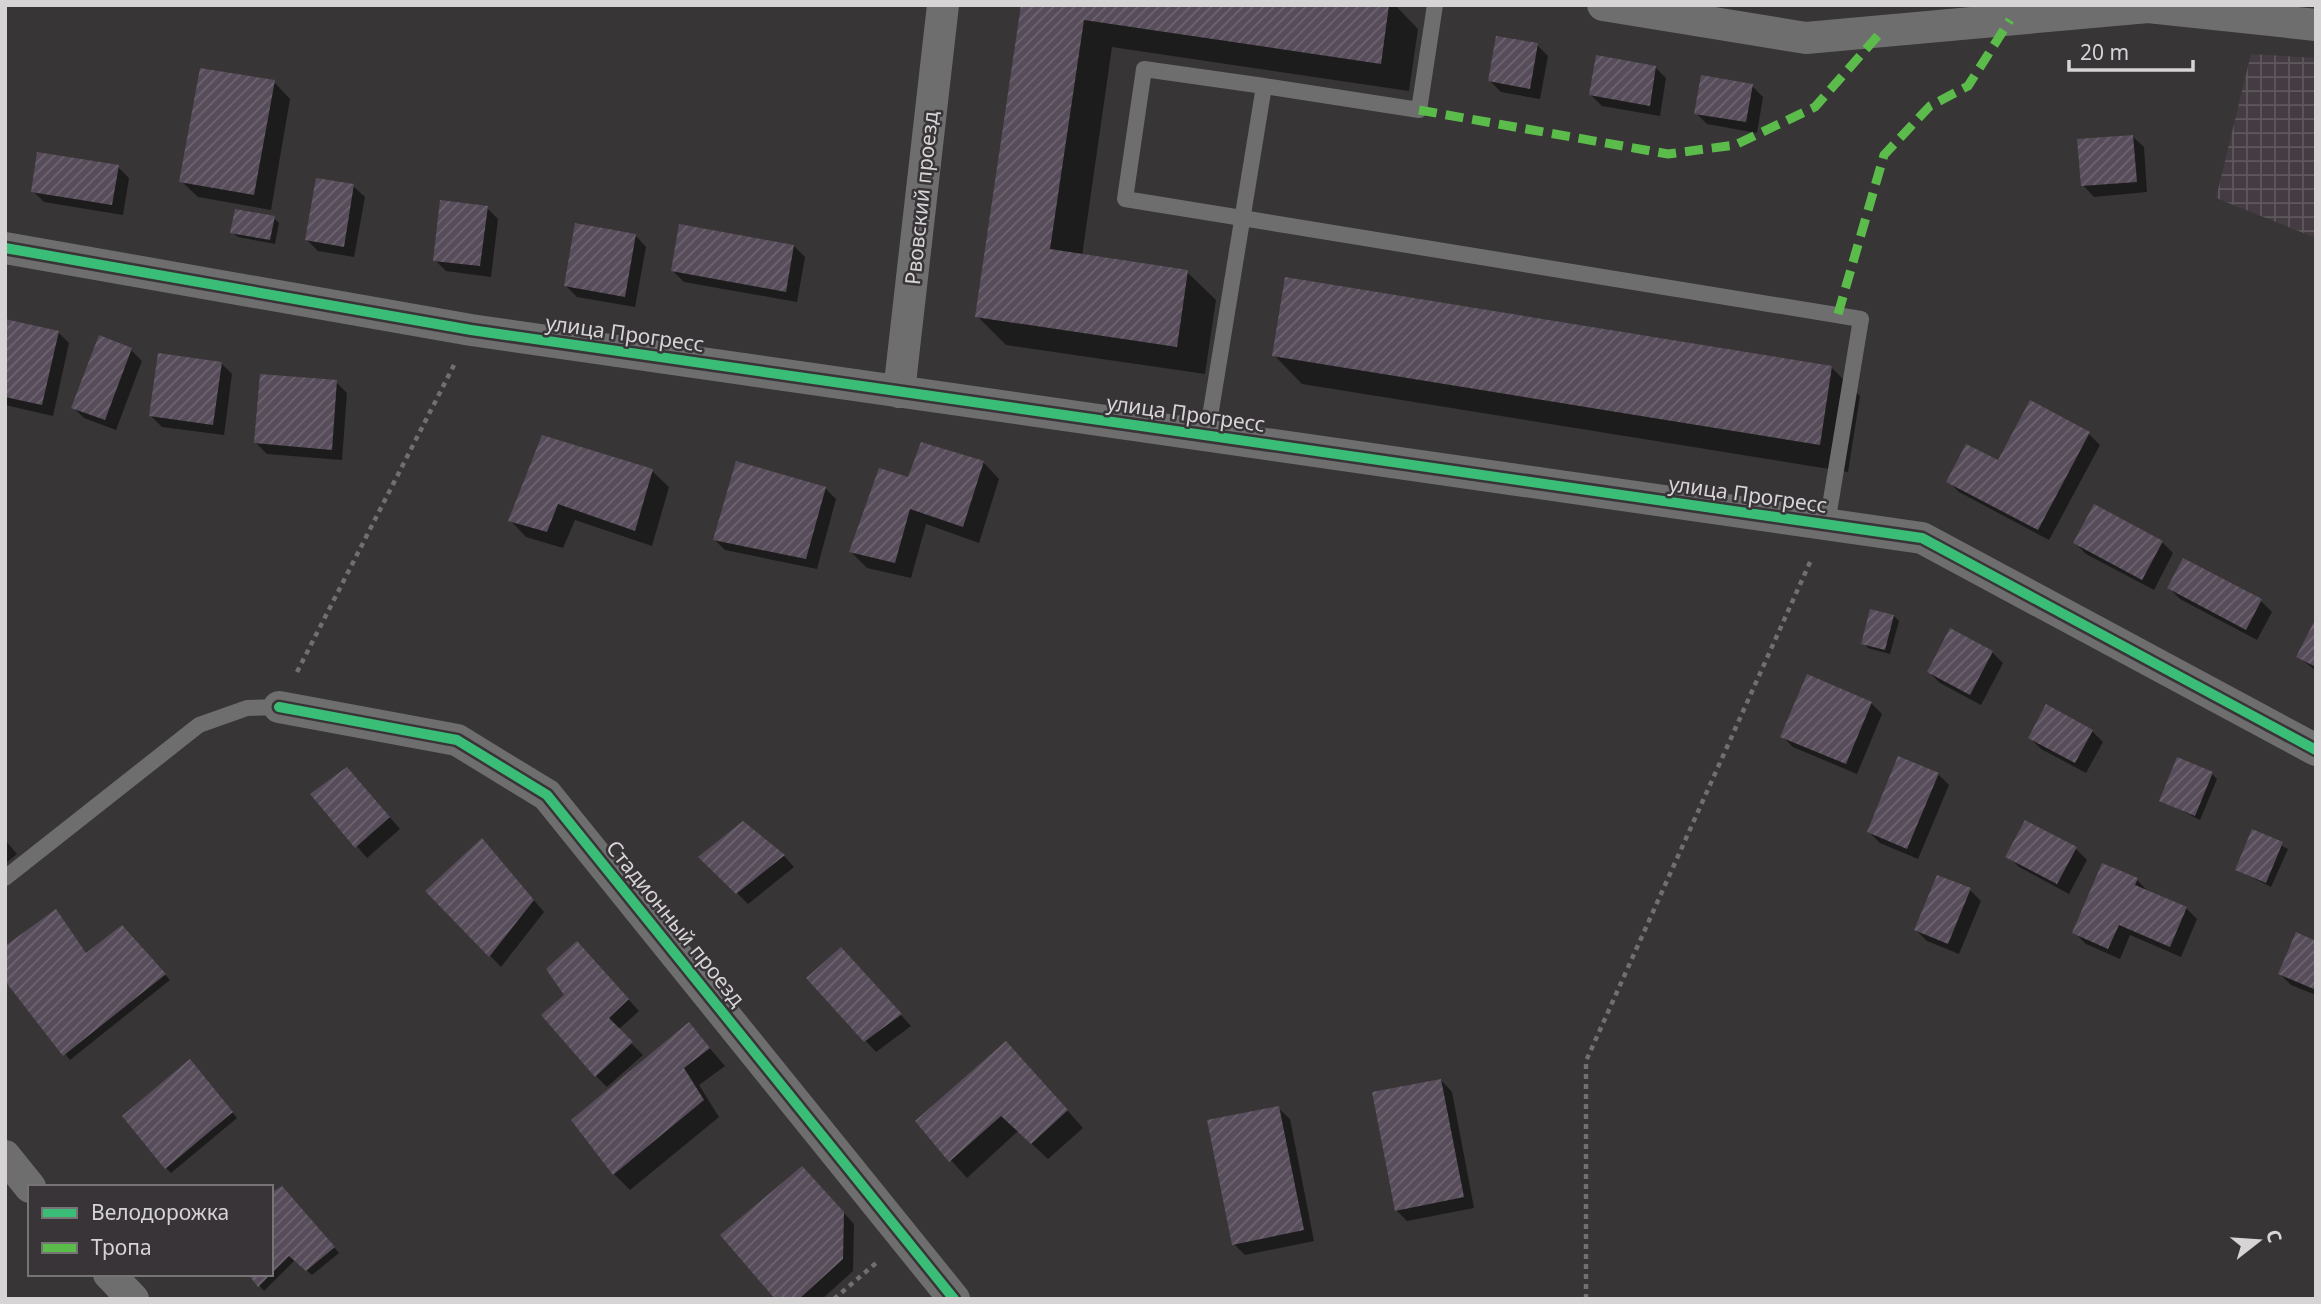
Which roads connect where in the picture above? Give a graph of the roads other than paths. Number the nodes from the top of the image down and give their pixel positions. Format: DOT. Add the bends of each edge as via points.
graph roads {
  1 [pos="943,5"];
  2 [pos="1435,5"];
  3 [pos="1603,5"];
  4 [pos="2316,25"];
  5 [pos="1264,86"];
  6 [pos="1245,216"];
  7 [pos="5,247"];
  8 [pos="900,391"];
  9 [pos="1207,435"];
  10 [pos="1827,524"];
  11 [pos="279,707"];
  12 [pos="2316,750"];
  13 [pos="5,878"];
  14 [pos="5,1156"];
  15 [pos="28,1185"];
  16 [pos="111,1276"];
  17 [pos="133,1299"];
  18 [pos="954,1299"];
  1 -- 8 [label="street, Рвовский проезд"];
  2 -- 5 [label="lane" via="1419,110"];
  3 -- 4 [label="street" via="1806,38 2148,7"];
  5 -- 6 [label="lane"];
  5 -- 6 [label="lane" via="1144,69 1125,198"];
  6 -- 9 [label="lane"];
  6 -- 10 [label="lane" via="1861,318"];
  7 -- 8 [label="street, улица Прогресс" via="471,330"];
  8 -- 9 [label="street, улица Прогресс"];
  9 -- 10 [label="street, улица Прогресс"];
  10 -- 12 [label="street, улица Прогресс" via="1922,538"];
  11 -- 13 [label="lane" via="247,708 199,725"];
  11 -- 18 [label="street, Стадионный проезд" via="457,740 547,795"];
  14 -- 15 [label="street"];
  16 -- 17 [label="street"];
}
